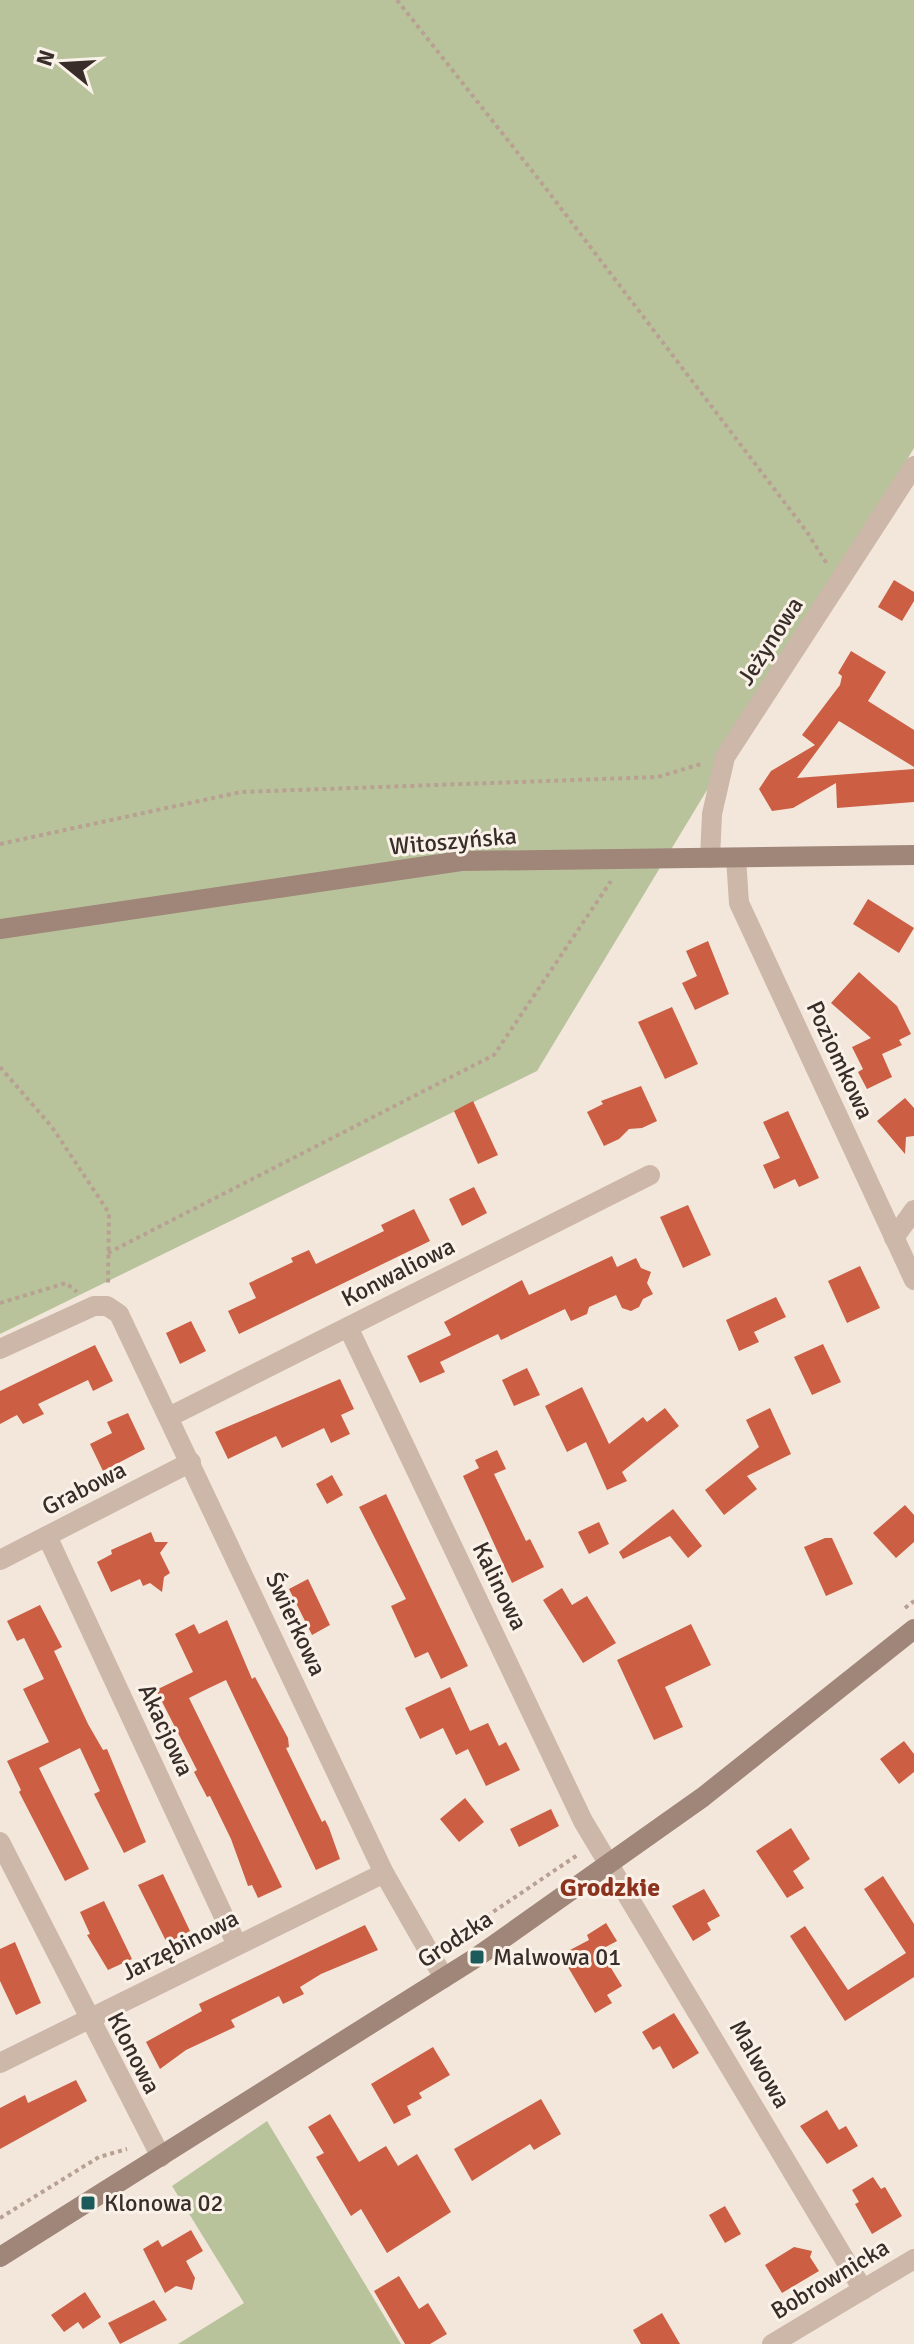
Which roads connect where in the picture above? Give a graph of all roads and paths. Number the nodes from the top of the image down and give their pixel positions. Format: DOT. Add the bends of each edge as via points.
graph roads {
  1 [pos="397,0"];
  2 [pos="914,466"];
  3 [pos="838,583"];
  4 [pos="725,757"];
  5 [pos="0,844"];
  6 [pos="914,855"];
  7 [pos="710,858"];
  8 [pos="736,858"];
  9 [pos="625,859"];
  10 [pos="0,929"];
  11 [pos="0,1067"];
  12 [pos="650,1175"];
  13 [pos="914,1210"];
  14 [pos="894,1238"];
  15 [pos="108,1253"];
  16 [pos="914,1280"];
  17 [pos="0,1303"];
  18 [pos="101,1306"];
  19 [pos="348,1327"];
  20 [pos="0,1349"];
  21 [pos="169,1417"];
  22 [pos="191,1462"];
  23 [pos="47,1536"];
  24 [pos="0,1560"];
  25 [pos="914,1601"];
  26 [pos="902,1611"];
  27 [pos="914,1629"];
  28 [pos="0,1842"];
  29 [pos="598,1842"];
  30 [pos="612,1864"];
  31 [pos="384,1873"];
  32 [pos="237,1945"];
  33 [pos="430,1954"];
  34 [pos="444,1978"];
  35 [pos="88,2021"];
  36 [pos="0,2063"];
  37 [pos="148,2136"];
  38 [pos="161,2157"];
  39 [pos="0,2218"];
  40 [pos="0,2257"];
  41 [pos="914,2259"];
  42 [pos="863,2290"];
  43 [pos="772,2344"];
  1 -- 3 [label="path" via="798,520"];
  2 -- 3 [label="street, Jeżynowa"];
  3 -- 4 [label="street, Jeżynowa"];
  4 -- 5 [label="path" via="658,777 241,792"];
  4 -- 7 [label="street, Jeżynowa" via="712,814"];
  6 -- 8 [label="street, Witoszyńska"];
  7 -- 8 [label="street, Witoszyńska"];
  7 -- 9 [label="street, Witoszyńska"];
  8 -- 14 [label="street, Poziomkowa" via="739,903"];
  9 -- 10 [label="street, Witoszyńska" via="461,861"];
  9 -- 15 [label="path" via="494,1055"];
  11 -- 15 [label="path" via="52,1127 109,1213"];
  12 -- 19 [label="street, Konwaliowa"];
  13 -- 14 [label="street"];
  14 -- 16 [label="street, Poziomkowa"];
  15 -- 18 [label="path"];
  17 -- 18 [label="path" via="66,1283"];
  18 -- 20 [label="street"];
  18 -- 21 [label="street, Świerkowa" via="119,1314"];
  19 -- 21 [label="street, Konwaliowa"];
  19 -- 29 [label="street, Kalinowa" via="583,1821"];
  21 -- 22 [label="street, Świerkowa"];
  22 -- 23 [label="street, Grabowa"];
  22 -- 31 [label="street, Świerkowa"];
  23 -- 24 [label="street, Grabowa"];
  23 -- 32 [label="street, Akacjowa"];
  25 -- 26 [label="path"];
  27 -- 30 [label="street, Grodzka" via="796,1726"];
  28 -- 35 [label="street, Klonowa"];
  29 -- 30 [label="street, Kalinowa"];
  29 -- 33 [label="path"];
  30 -- 34 [label="street, Grodzka"];
  30 -- 42 [label="street, Malwowa"];
  31 -- 32 [label="street, Jarzębinowa"];
  31 -- 33 [label="street, Świerkowa"];
  32 -- 35 [label="street, Jarzębinowa"];
  33 -- 34 [label="street, Świerkowa"];
  34 -- 38 [label="street, Grodzka"];
  35 -- 36 [label="street, Jarzębinowa"];
  35 -- 37 [label="street, Klonowa"];
  37 -- 38 [label="street, Klonowa"];
  37 -- 39 [label="path" via="127,2150 99,2157"];
  38 -- 40 [label="street, Grodzka"];
  41 -- 42 [label="street, Bobrownicka"];
  42 -- 43 [label="street, Bobrownicka"];
}
